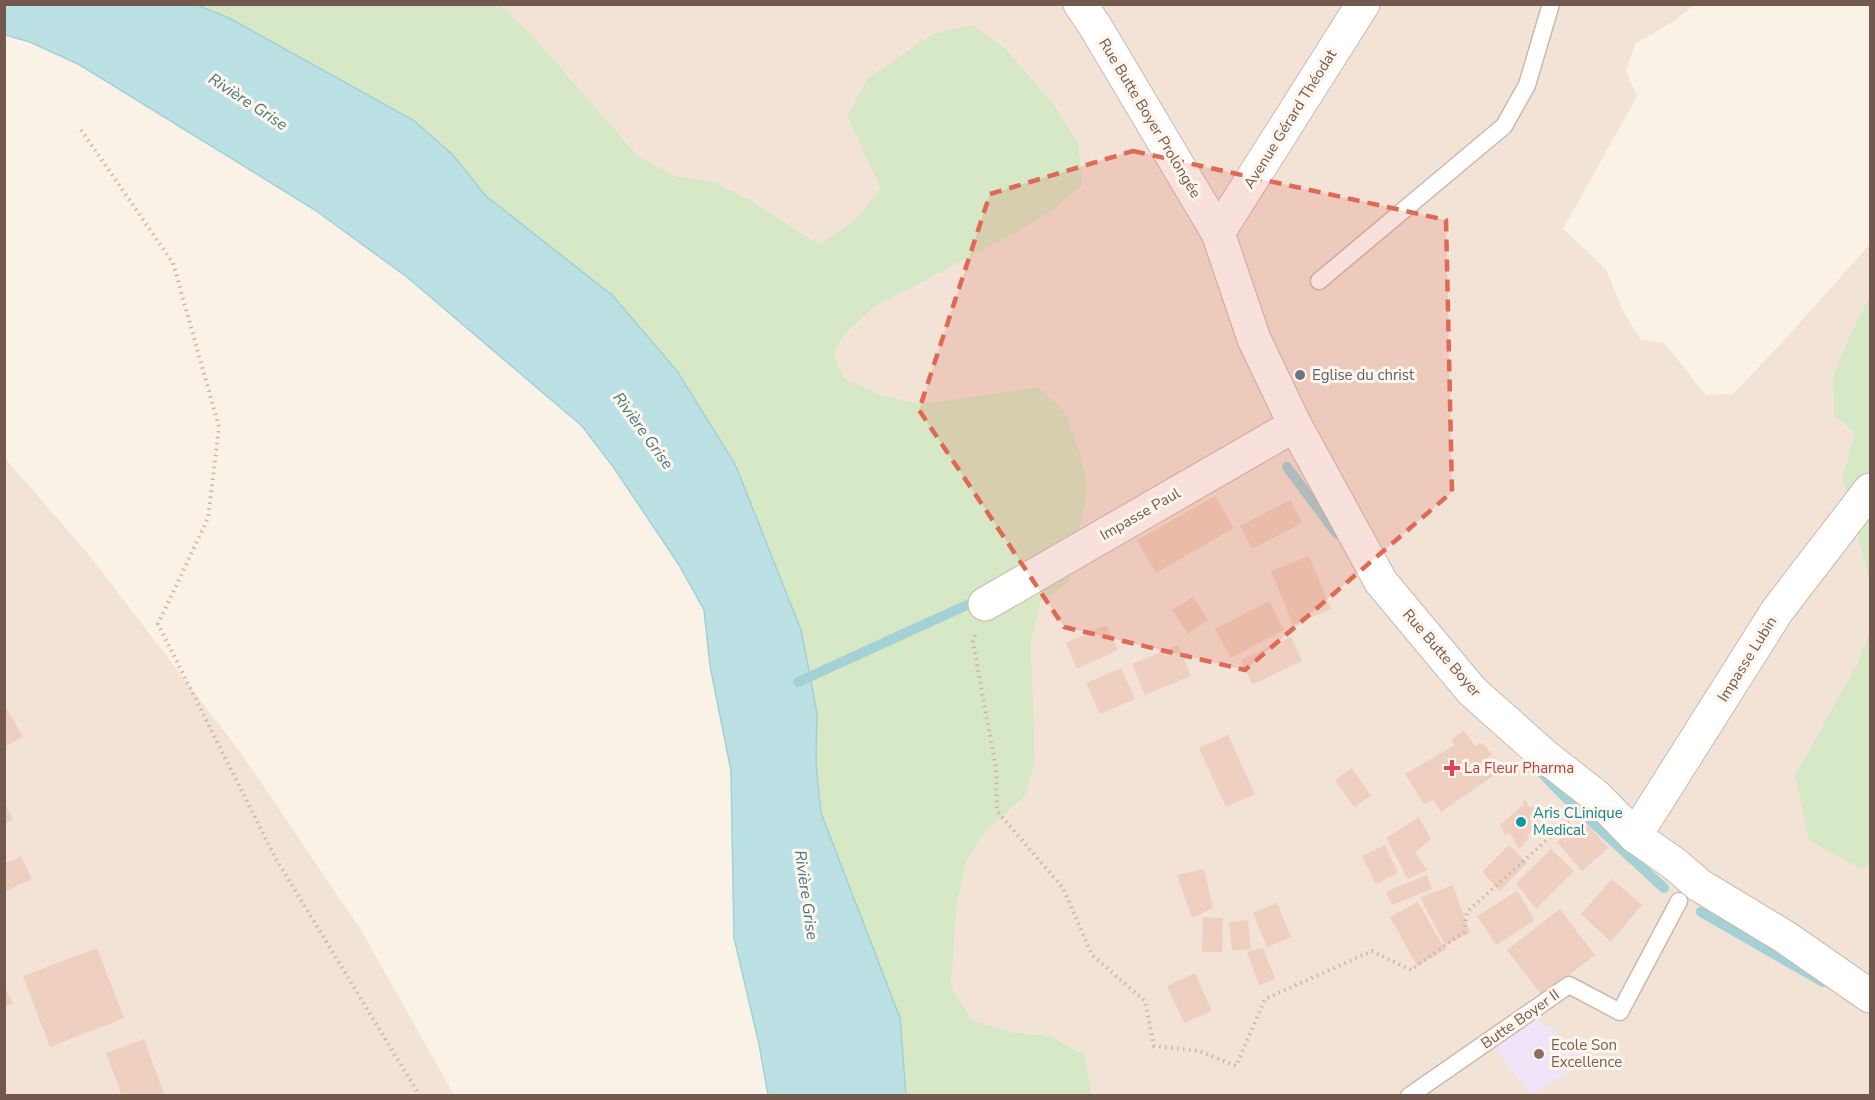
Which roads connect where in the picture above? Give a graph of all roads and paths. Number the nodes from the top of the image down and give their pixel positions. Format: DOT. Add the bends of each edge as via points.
graph roads {
  1 [pos="1080,4"];
  2 [pos="1363,4"];
  3 [pos="1551,4"];
  4 [pos="81,130"];
  5 [pos="1218,233"];
  6 [pos="1319,281"];
  7 [pos="1295,424"];
  8 [pos="1870,490"];
  9 [pos="985,604"];
  10 [pos="1596,795"];
  11 [pos="1635,836"];
  12 [pos="1679,901"];
  13 [pos="1870,996"];
  14 [pos="420,1095"];
  15 [pos="1409,1095"];
  1 -- 5 [label="street, Rue Butte Boyer Prolongée"];
  2 -- 5 [label="street, Avenue Gérard Théodat"];
  3 -- 6 [label="lane" via="1527,85 1504,126"];
  4 -- 14 [label="path" via="173,263 219,427 208,518 158,624 276,859"];
  5 -- 7 [label="street, Rue Butte Boyer" via="1254,339"];
  7 -- 9 [label="street, Impasse Paul"];
  7 -- 10 [label="street, Rue Butte Boyer" via="1381,582 1472,691 1546,757"];
  8 -- 11 [label="street, Impasse Lubin" via="1777,611"];
  9 -- 10 [label="path" via="973,642 996,769 997,811 1063,888 1092,955 1145,1001 1154,1046 1198,1051 1236,1066 1265,999 1372,951 1411,970 1464,932 1467,912"];
  10 -- 11 [label="street, Rue Butte Boyer"];
  11 -- 13 [label="street, Rue Butte Boyer" via="1699,885 1785,937"];
  12 -- 15 [label="lane, Butte Boyer II" via="1620,1012 1569,985"];
}
